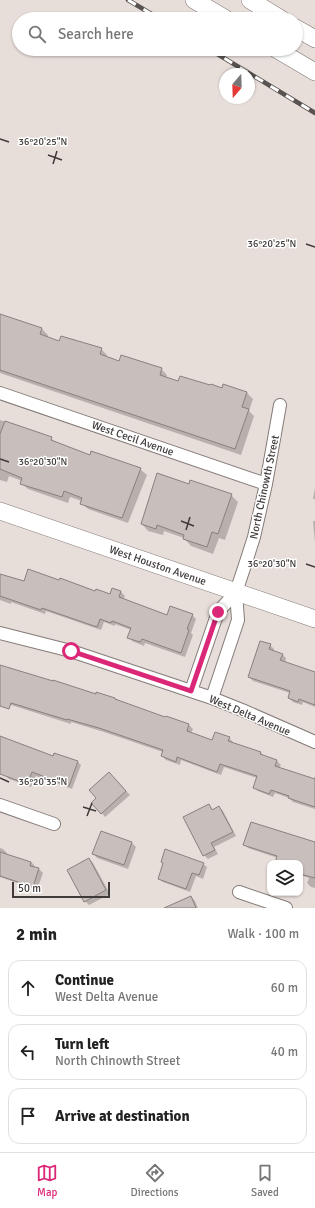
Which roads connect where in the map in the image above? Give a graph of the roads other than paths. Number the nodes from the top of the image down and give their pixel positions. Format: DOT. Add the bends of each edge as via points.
graph roads {
  1 [pos="194,0"];
  2 [pos="250,0"];
  3 [pos="214,12"];
  4 [pos="270,12"];
  5 [pos="303,32"];
  6 [pos="315,39"];
  7 [pos="288,56"];
  8 [pos="315,72"];
  9 [pos="0,393"];
  10 [pos="280,405"];
  11 [pos="266,484"];
  12 [pos="0,511"];
  13 [pos="236,592"];
  14 [pos="315,619"];
  15 [pos="0,633"];
  16 [pos="191,691"];
  17 [pos="212,698"];
  18 [pos="315,742"];
  19 [pos="0,805"];
  20 [pos="54,824"];
  21 [pos="239,892"];
  22 [pos="286,908"];
  1 -- 3 [label="street"];
  2 -- 4 [label="street"];
  5 -- 6 [label="street"];
  7 -- 8 [label="street"];
  9 -- 11 [label="street, West Cecil Avenue"];
  10 -- 11 [label="street, North Chinowth Street"];
  11 -- 13 [label="street, North Chinowth Street" via="254,537"];
  12 -- 13 [label="street, West Houston Avenue"];
  13 -- 14 [label="street, West Houston Avenue"];
  13 -- 16 [label="street, North Chinowth Street" via="218,612"];
  13 -- 17 [label="street, North Chinowth Street" via="238,620"];
  15 -- 16 [label="street, West Delta Avenue" via="71,651"];
  16 -- 17 [label="street, West Delta Avenue"];
  17 -- 18 [label="street, West Delta Avenue"];
  19 -- 20 [label="street"];
  21 -- 22 [label="street"];
}
